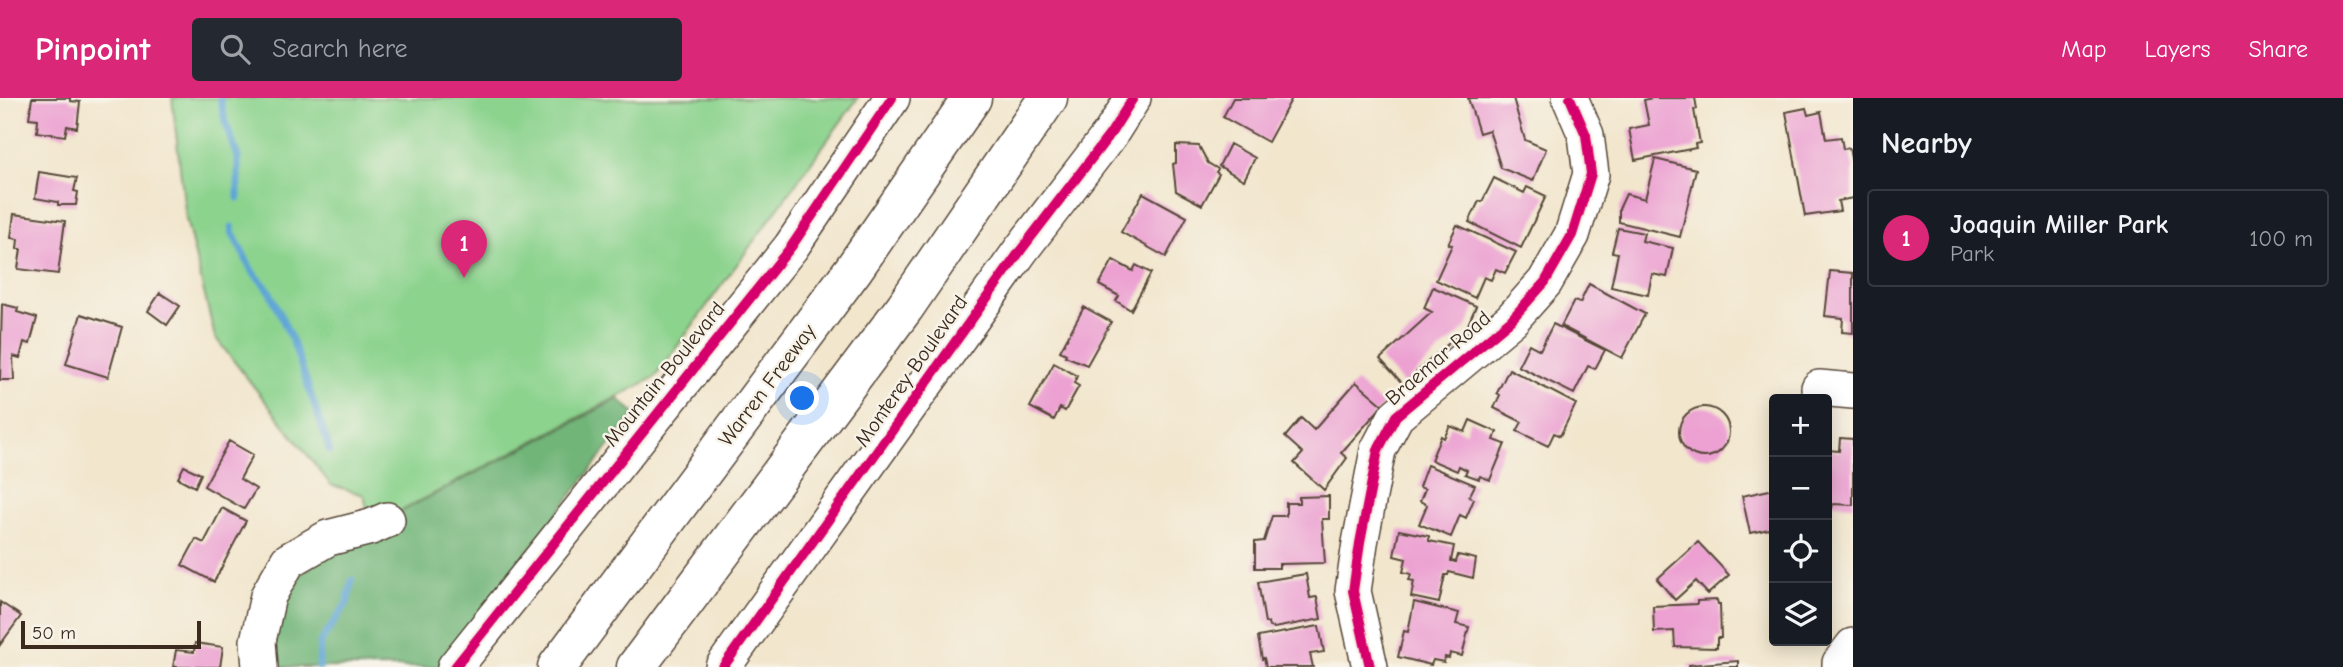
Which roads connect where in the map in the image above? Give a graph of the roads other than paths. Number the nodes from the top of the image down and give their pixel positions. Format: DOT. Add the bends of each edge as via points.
graph roads {
  1 [pos="892,98"];
  2 [pos="972,98"];
  3 [pos="1048,98"];
  4 [pos="1133,98"];
  5 [pos="1570,98"];
  6 [pos="387,520"];
  7 [pos="1853,646"];
  8 [pos="260,667"];
  9 [pos="455,667"];
  10 [pos="557,667"];
  11 [pos="636,667"];
  12 [pos="723,667"];
  13 [pos="1370,667"];
  14 [pos="1840,667"];
  1 -- 9 [label="street, Mountain Boulevard" via="791,247"];
  2 -- 10 [label="highway, Warren Freeway" via="853,270"];
  3 -- 11 [label="highway" via="905,307"];
  4 -- 12 [label="street, Monterey Boulevard"];
  5 -- 13 [label="street, Braemar Road" via="1586,135 1591,174 1572,235 1545,282 1520,310 1396,416 1378,450 1353,591"];
  6 -- 8 [label="street" via="328,538 288,561 268,596 258,641"];
  7 -- 14 [label="street"];
}
